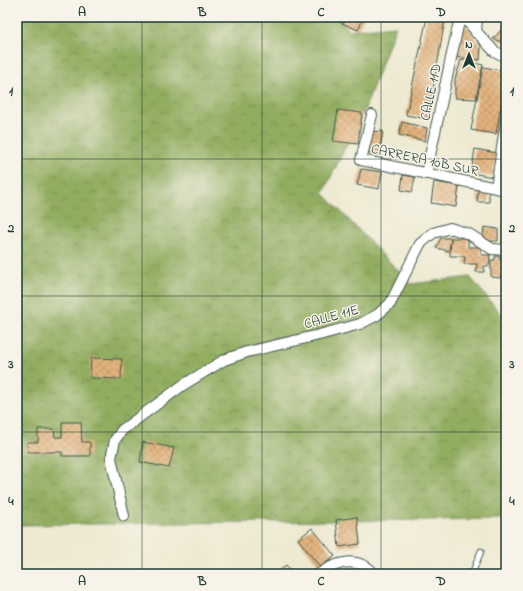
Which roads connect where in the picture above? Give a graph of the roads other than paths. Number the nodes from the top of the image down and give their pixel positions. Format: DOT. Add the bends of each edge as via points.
graph roads {
  1 [pos="462,17"];
  2 [pos="478,17"];
  3 [pos="476,33"];
  4 [pos="506,57"];
  5 [pos="372,115"];
  6 [pos="506,121"];
  7 [pos="426,174"];
  8 [pos="501,189"];
  9 [pos="506,250"];
  10 [pos="124,516"];
  11 [pos="482,551"];
  12 [pos="319,574"];
  13 [pos="375,574"];
  14 [pos="472,574"];
  1 -- 3 [label="street"];
  1 -- 7 [label="street, CALLE 11D"];
  2 -- 3 [label="street"];
  3 -- 4 [label="street" via="494,51"];
  5 -- 7 [label="street, CARRERA 10B SUR" via="361,160"];
  6 -- 8 [label="street"];
  7 -- 8 [label="street, CARRERA 10B SUR"];
  9 -- 10 [label="street, CALLE 11E" via="492,249 469,234 450,228 433,233 420,244 390,304 377,315 360,324 224,360 183,385 122,430 115,440 111,458"];
  11 -- 14 [label="lane"];
  12 -- 13 [label="street" via="328,567 340,563 357,562"];
}
